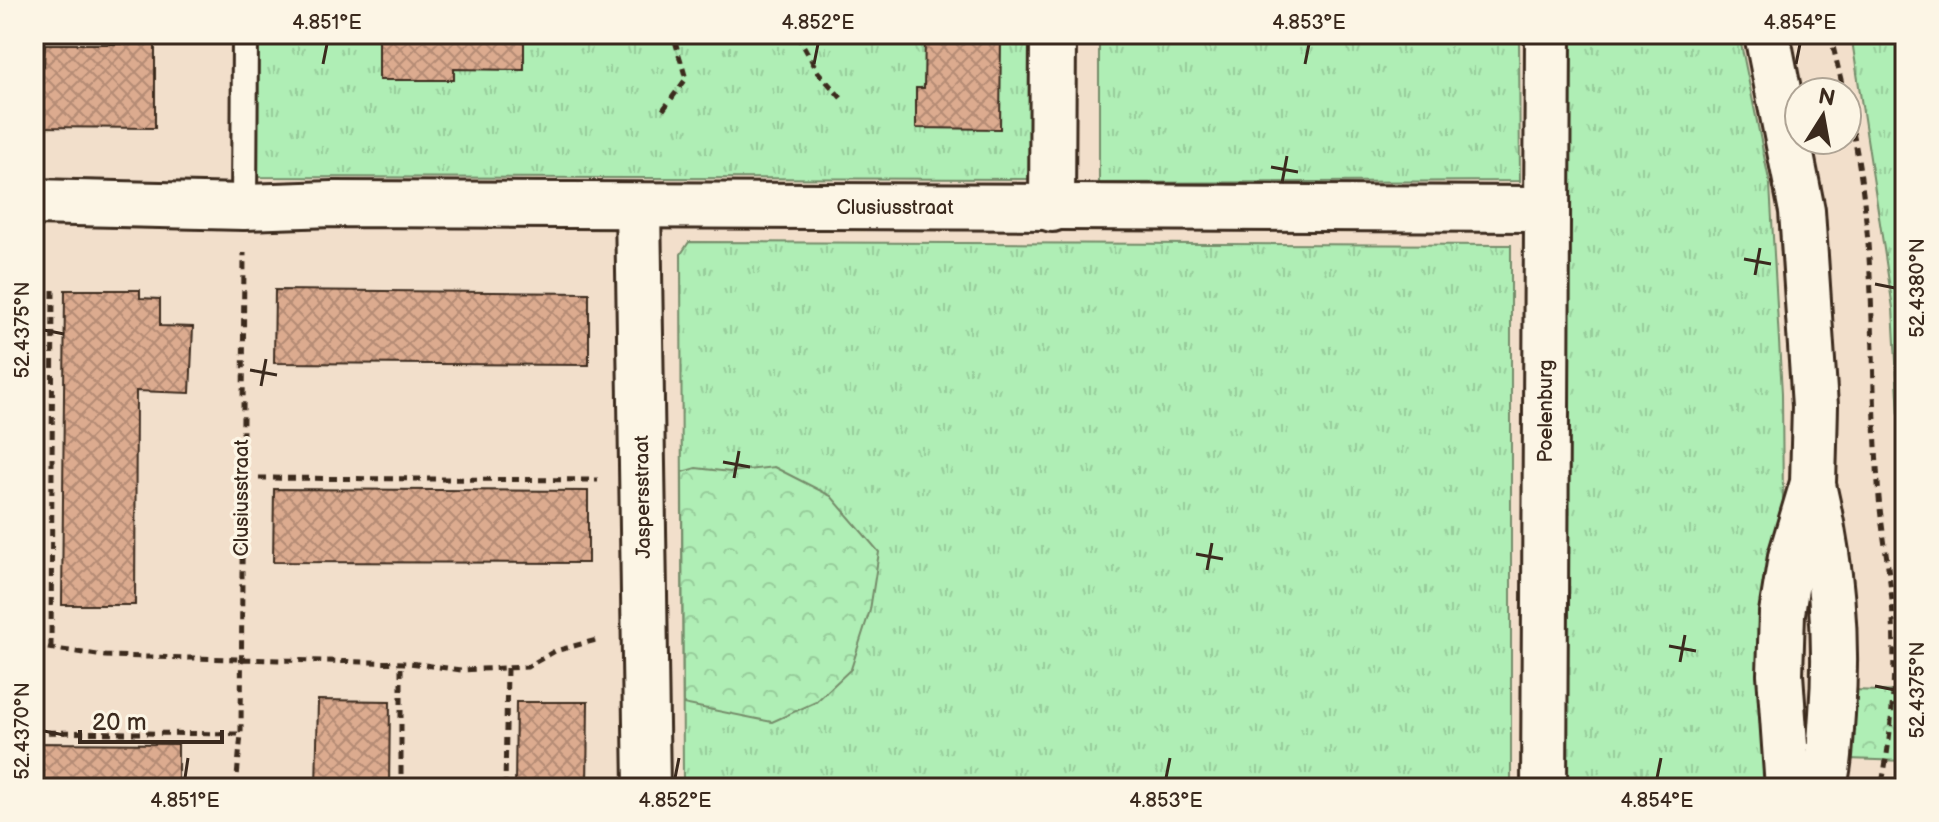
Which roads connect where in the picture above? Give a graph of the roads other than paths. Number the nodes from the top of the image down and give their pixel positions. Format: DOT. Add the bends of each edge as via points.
graph roads {
  1 [pos="245,34"];
  2 [pos="1053,34"];
  3 [pos="1548,34"];
  4 [pos="1767,34"];
  5 [pos="34,202"];
  6 [pos="638,206"];
  7 [pos="244,207"];
  8 [pos="1052,209"];
  9 [pos="1547,209"];
  10 [pos="1813,483"];
  11 [pos="647,788"];
  12 [pos="1544,788"];
  13 [pos="1788,788"];
  14 [pos="1823,788"];
  1 -- 7 [label="lane"];
  2 -- 8 [label="street"];
  3 -- 9 [label="street, Poelenburg"];
  4 -- 10 [label="street" via="1802,211 1815,406"];
  5 -- 7 [label="street, Clusiusstraat"];
  6 -- 7 [label="street, Clusiusstraat"];
  6 -- 8 [label="street, Clusiusstraat"];
  6 -- 11 [label="street, Jaspersstraat"];
  8 -- 9 [label="street, Clusiusstraat"];
  9 -- 12 [label="street, Poelenburg"];
  10 -- 13 [label="street" via="1791,557 1782,613 1780,674"];
  10 -- 14 [label="street" via="1835,608 1835,676"];
}
